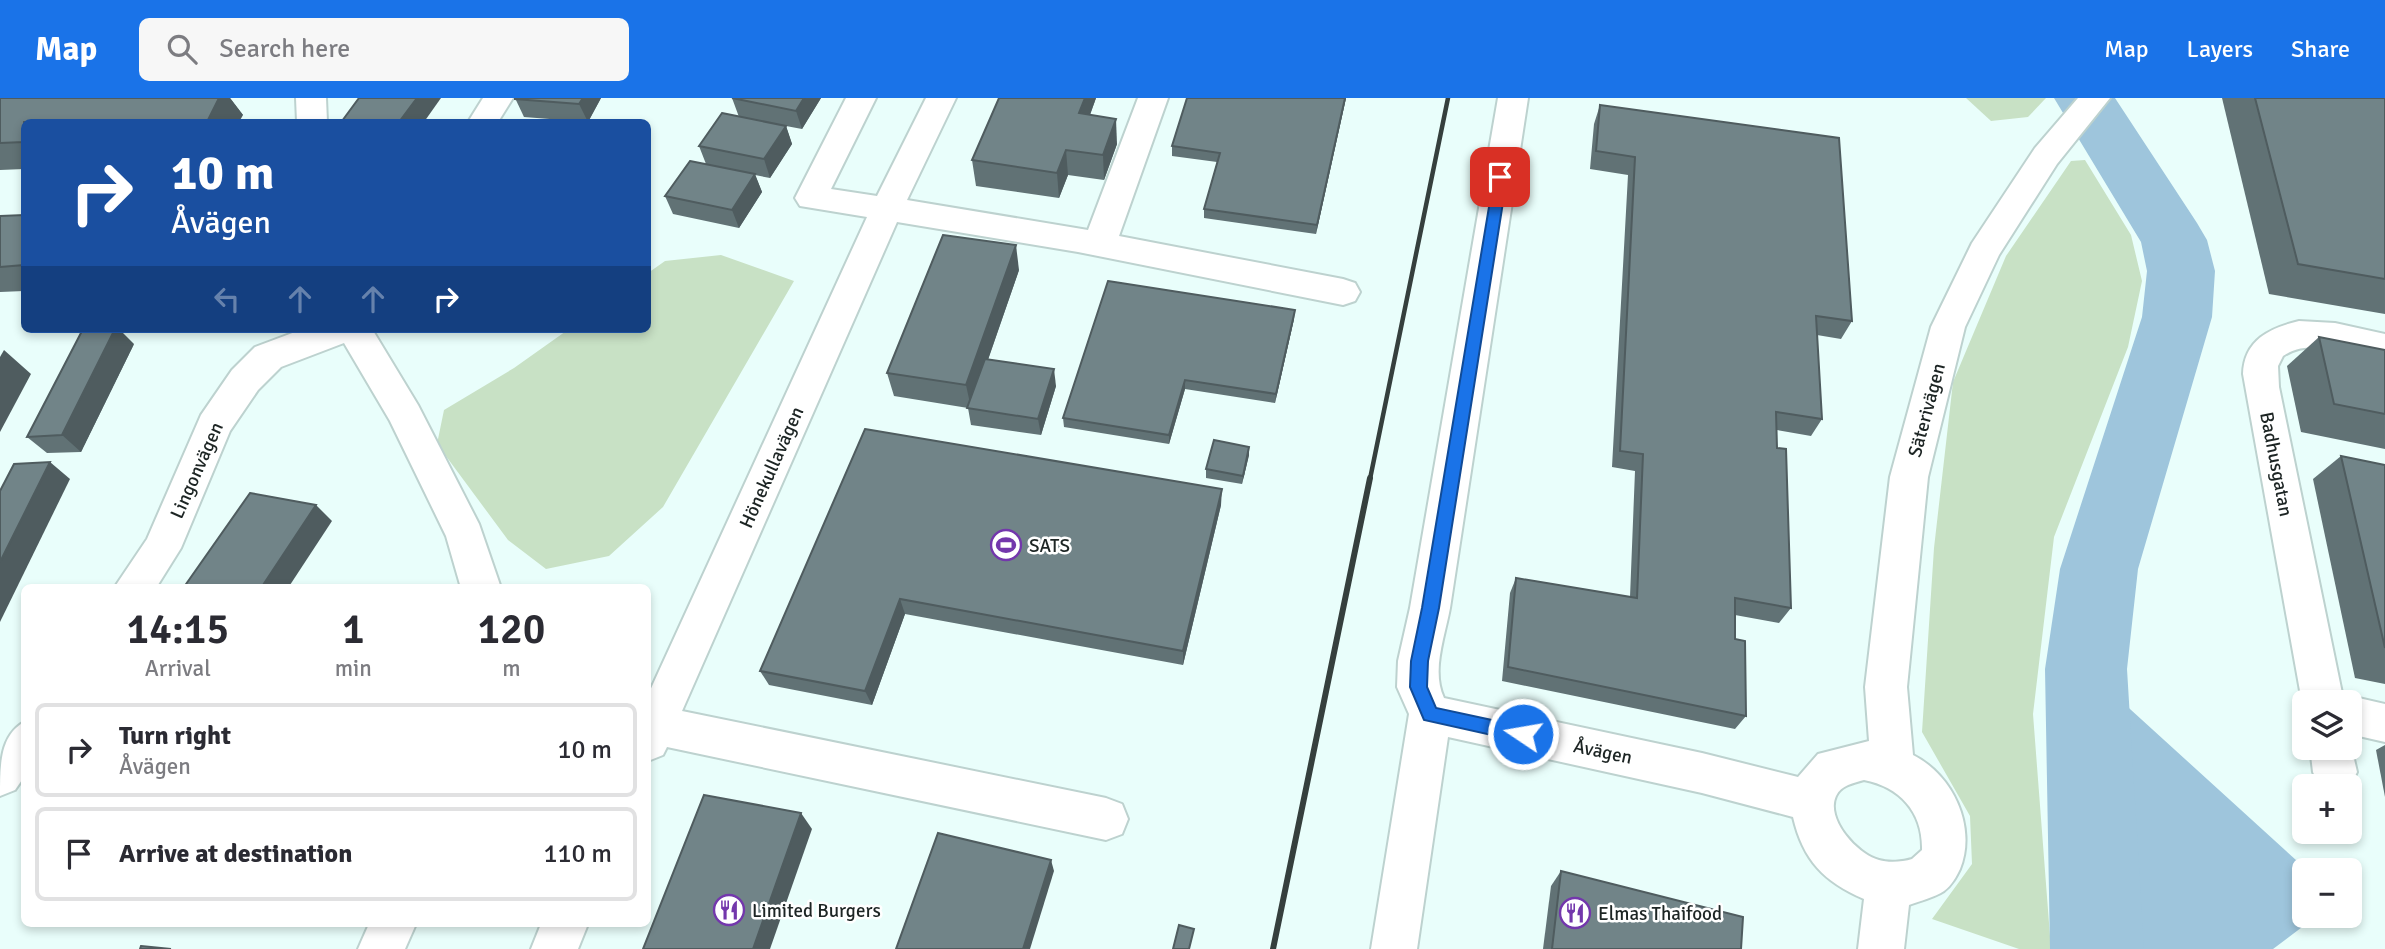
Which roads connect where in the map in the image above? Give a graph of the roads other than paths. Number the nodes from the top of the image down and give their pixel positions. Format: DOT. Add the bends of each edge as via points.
graph roads {
  1 [pos="310,98"];
  2 [pos="498,98"];
  3 [pos="861,98"];
  4 [pos="941,98"];
  5 [pos="1153,98"];
  6 [pos="1513,98"];
  7 [pos="2095,98"];
  8 [pos="312,119"];
  9 [pos="485,119"];
  10 [pos="887,208"];
  11 [pos="1099,245"];
  12 [pos="1343,292"];
  13 [pos="333,333"];
  14 [pos="356,333"];
  15 [pos="2385,347"];
  16 [pos="137,584"];
  17 [pos="480,584"];
  18 [pos="2321,690"];
  19 [pos="1430,714"];
  20 [pos="2362,718"];
  21 [pos="2385,723"];
  22 [pos="651,733"];
  23 [pos="21,746"];
  24 [pos="1892,766"];
  25 [pos="0,776"];
  26 [pos="1812,801"];
  27 [pos="1105,819"];
  28 [pos="1889,884"];
  29 [pos="392,927"];
  30 [pos="564,927"];
  31 [pos="382,949"];
  32 [pos="554,949"];
  33 [pos="1394,949"];
  34 [pos="1881,949"];
  1 -- 8 [label="street"];
  2 -- 9 [label="street"];
  3 -- 10 [label="street" via="811,198"];
  4 -- 10 [label="street, Hönekullavägen"];
  5 -- 11 [label="street"];
  6 -- 19 [label="street" via="1419,661 1418,687"];
  7 -- 24 [label="street, Säterivägen" via="2046,156 1984,252 1948,327 1909,477 1886,687"];
  10 -- 11 [label="street"];
  10 -- 22 [label="street, Hönekullavägen"];
  11 -- 12 [label="street"];
  13 -- 16 [label="street, Lingonvägen" via="268,357 245,380 214,425 162,548"];
  14 -- 17 [label="street" via="405,415 466,536"];
  15 -- 18 [label="street, Badhusgatan" via="2296,333 2268,347 2260,363"];
  19 -- 26 [label="street, Åvägen"];
  19 -- 33 [label="street"];
  20 -- 21 [label="street"];
  22 -- 27 [label="street, Hönekullavägen"];
  23 -- 25 [label="street"];
  24 -- 26 [label="street" via="1864,760 1838,764 1820,778"];
  24 -- 28 [label="street" via="1910,776 1937,805 1947,840 1936,869 1923,879"];
  26 -- 28 [label="street" via="1817,832 1839,861"];
  28 -- 34 [label="street"];
  29 -- 31 [label="street"];
  30 -- 32 [label="street"];
}
